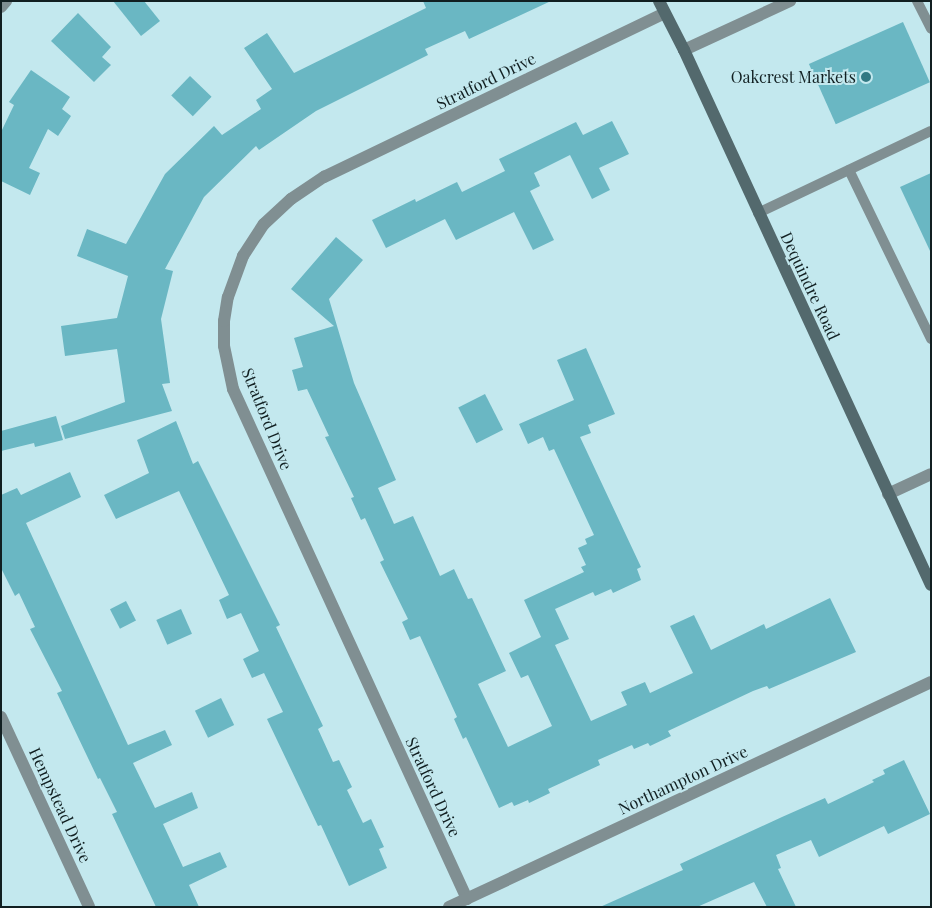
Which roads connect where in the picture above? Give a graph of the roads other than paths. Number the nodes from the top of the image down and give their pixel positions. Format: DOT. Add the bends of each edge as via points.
graph roads {
  1 [pos="6,1"];
  2 [pos="660,1"];
  3 [pos="790,1"];
  4 [pos="917,1"];
  5 [pos="1,7"];
  6 [pos="665,13"];
  7 [pos="931,29"];
  8 [pos="684,50"];
  9 [pos="931,131"];
  10 [pos="849,170"];
  11 [pos="758,213"];
  12 [pos="931,339"];
  13 [pos="931,474"];
  14 [pos="888,494"];
  15 [pos="931,585"];
  16 [pos="931,682"];
  17 [pos="1,717"];
  18 [pos="467,899"];
  19 [pos="89,907"];
  20 [pos="449,907"];
  1 -- 5 [label="street"];
  2 -- 6 [label="main road, Dequindre Road"];
  3 -- 8 [label="street"];
  4 -- 7 [label="lane"];
  6 -- 8 [label="main road, Dequindre Road"];
  6 -- 18 [label="street, Stratford Drive" via="312,184 278,210 251,242 228,297 224,346 234,389"];
  8 -- 11 [label="main road, Dequindre Road"];
  9 -- 10 [label="lane"];
  10 -- 11 [label="lane"];
  10 -- 12 [label="lane"];
  11 -- 14 [label="main road, Dequindre Road"];
  13 -- 14 [label="street"];
  14 -- 15 [label="main road, Dequindre Road"];
  16 -- 18 [label="street, Northampton Drive"];
  17 -- 19 [label="street, Hempstead Drive"];
  18 -- 20 [label="street, Northampton Drive"];
}
